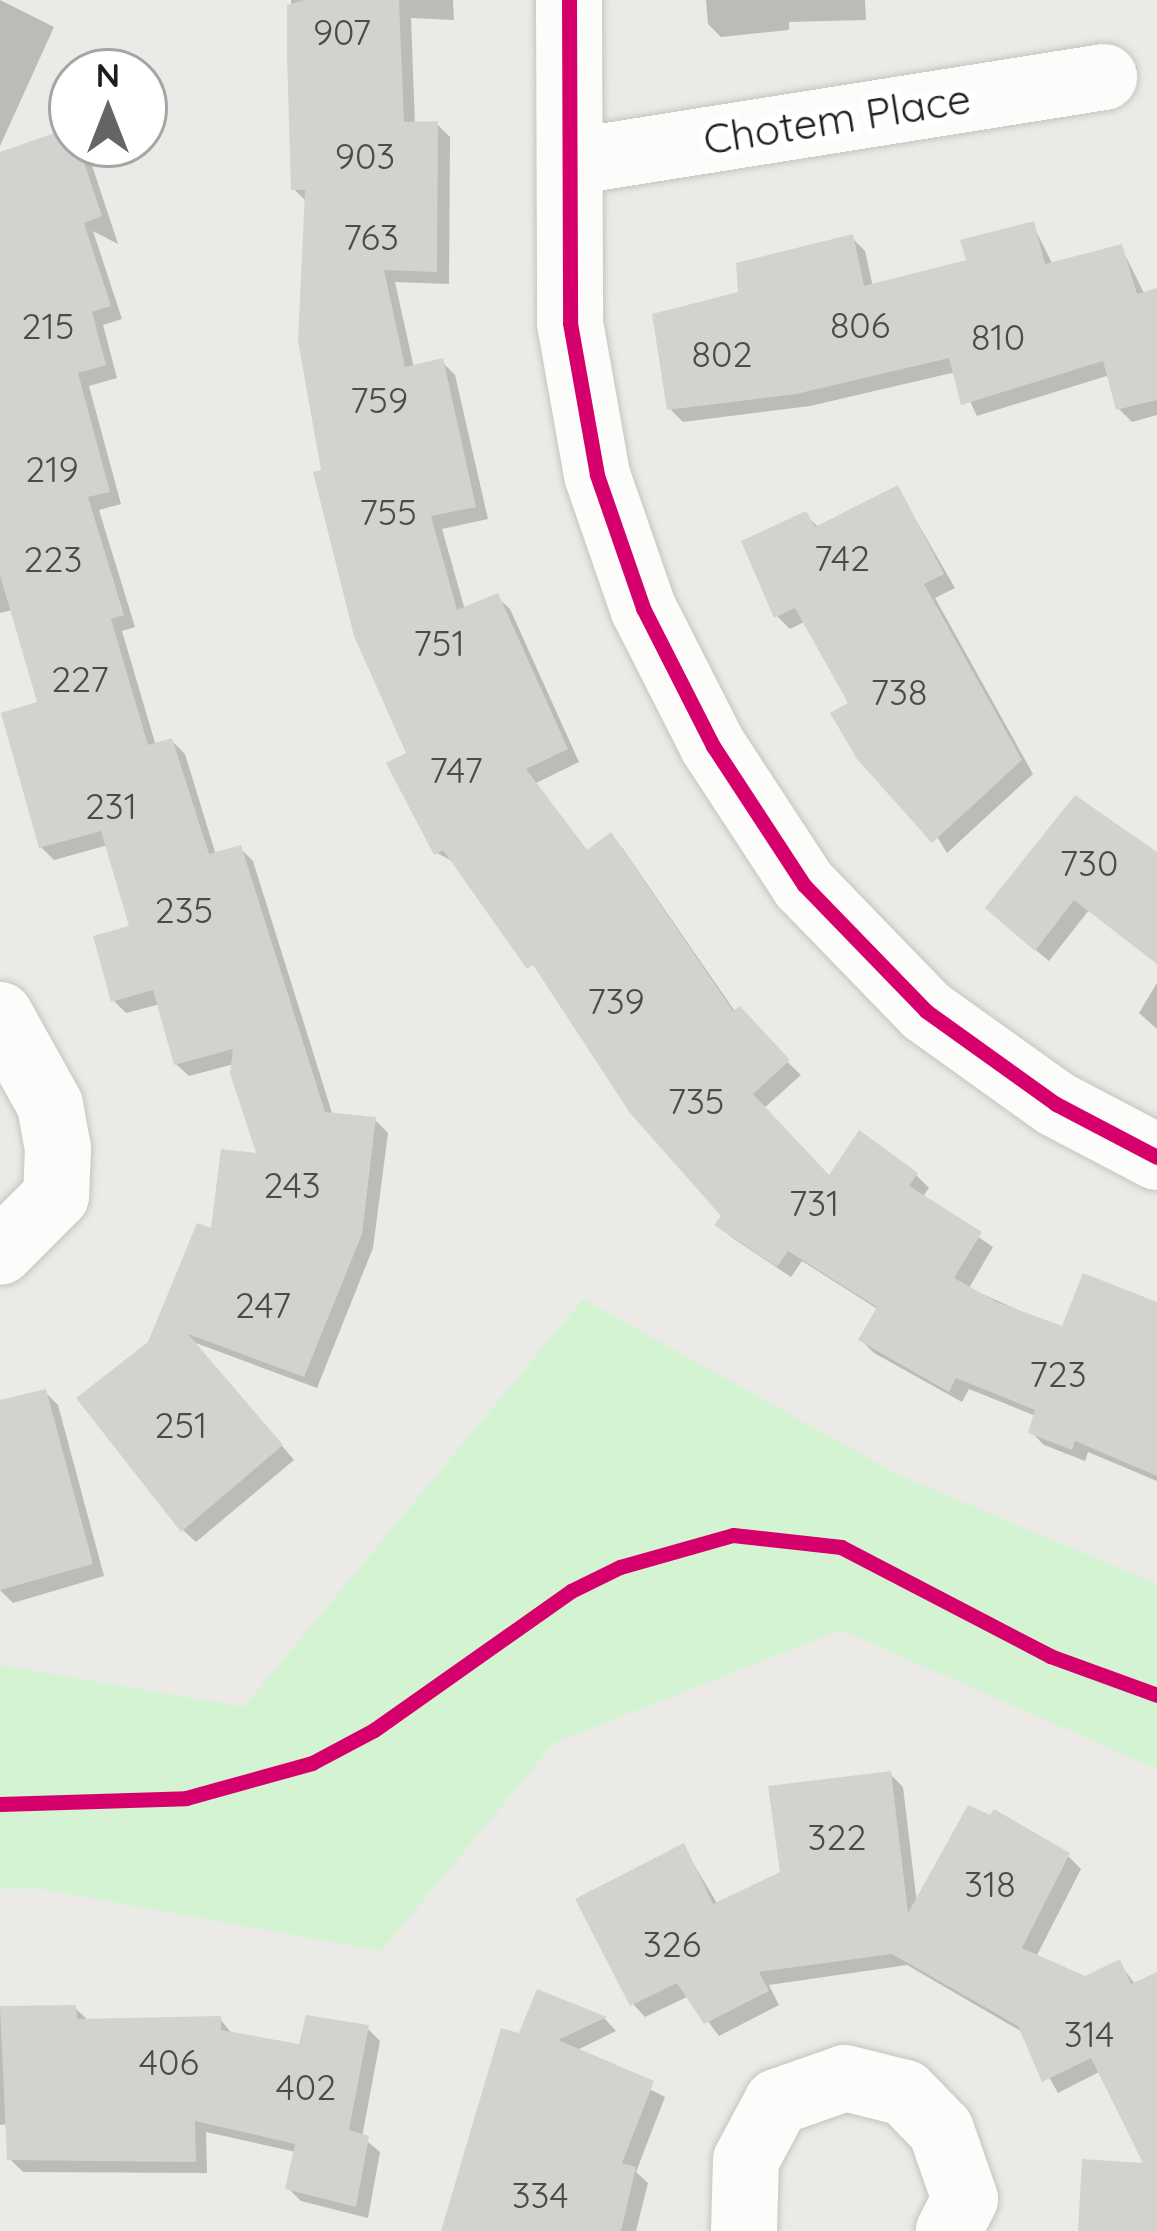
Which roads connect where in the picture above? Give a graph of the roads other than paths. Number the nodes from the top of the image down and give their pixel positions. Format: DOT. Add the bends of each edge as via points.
graph roads {
  1 [pos="569,0"];
  2 [pos="1104,77"];
  3 [pos="569,162"];
  4 [pos="0,1015"];
  5 [pos="1157,1157"];
  6 [pos="0,1252"];
  7 [pos="744,2231"];
  8 [pos="949,2231"];
  1 -- 3 [label="street"];
  2 -- 3 [label="street, Chotem Place"];
  3 -- 5 [label="street" via="570,323 597,475 643,608 713,746 804,885 926,1011 1056,1104"];
  4 -- 6 [label="street" via="50,1105 58,1149 56,1196"];
  7 -- 8 [label="street" via="746,2160 777,2102 845,2078 905,2092 941,2129 965,2199"];
}
